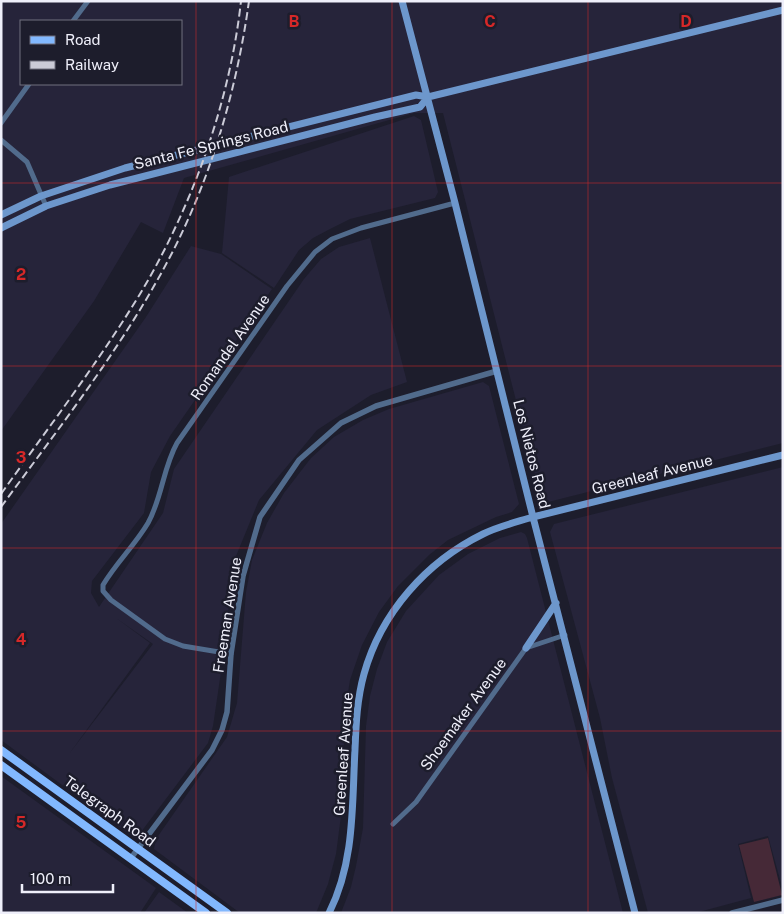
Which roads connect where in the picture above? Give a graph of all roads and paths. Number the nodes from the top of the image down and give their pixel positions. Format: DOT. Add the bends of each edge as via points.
graph roads {
  1 [pos="88,1"];
  2 [pos="402,1"];
  3 [pos="783,10"];
  4 [pos="74,20"];
  5 [pos="28,85"];
  6 [pos="428,97"];
  7 [pos="339,114"];
  8 [pos="1,123"];
  9 [pos="341,125"];
  10 [pos="1,140"];
  11 [pos="41,196"];
  12 [pos="455,203"];
  13 [pos="46,206"];
  14 [pos="1,214"];
  15 [pos="1,228"];
  16 [pos="497,370"];
  17 [pos="783,455"];
  18 [pos="533,517"];
  19 [pos="556,603"];
  20 [pos="565,635"];
  21 [pos="526,648"];
  22 [pos="231,654"];
  23 [pos="1,750"];
  24 [pos="1,765"];
  25 [pos="393,824"];
  26 [pos="138,848"];
  27 [pos="131,858"];
  28 [pos="783,900"];
  29 [pos="206,913"];
  30 [pos="227,913"];
  31 [pos="329,913"];
  32 [pos="635,913"];
  33 [pos="732,913"];
  1 -- 4 [label="street"];
  2 -- 6 [label="main road, Los Nietos Road"];
  3 -- 6 [label="main road, Santa Fe Springs Road"];
  5 -- 8 [label="street"];
  6 -- 7 [label="main road, Santa Fe Springs Road" via="416,94"];
  6 -- 9 [label="main road, Santa Fe Springs Road" via="420,107"];
  6 -- 12 [label="main road, Los Nietos Road"];
  7 -- 9 [label="main road"];
  7 -- 11 [label="main road, Santa Fe Springs Road" via="125,168"];
  9 -- 13 [label="main road, Santa Fe Springs Road" via="110,185"];
  10 -- 11 [label="street" via="27,162"];
  11 -- 13 [label="street"];
  11 -- 14 [label="main road, Santa Fe Springs Road"];
  12 -- 16 [label="main road, Los Nietos Road"];
  12 -- 22 [label="street, Romandel Avenue" via="361,228 332,239 315,252 277,300 177,443 148,522 103,585 103,591 111,600 165,639 183,646"];
  13 -- 15 [label="main road, Santa Fe Springs Road"];
  16 -- 18 [label="main road, Los Nietos Road"];
  16 -- 22 [label="street, Freeman Avenue" via="376,406 341,423 299,460 260,517 243,576"];
  17 -- 18 [label="main road, Greenleaf Avenue"];
  18 -- 19 [label="main road, Los Nietos Road"];
  18 -- 31 [label="main road, Greenleaf Avenue" via="484,534 450,554 420,579 384,626 368,660 358,701 349,849 338,893"];
  19 -- 20 [label="main road, Los Nietos Road"];
  19 -- 21 [label="main road"];
  20 -- 21 [label="street"];
  20 -- 32 [label="main road, Los Nietos Road"];
  21 -- 25 [label="street, Shoemaker Avenue" via="416,802"];
  22 -- 26 [label="street, Freeman Avenue" via="227,712 222,730 212,750"];
  23 -- 26 [label="main road, Telegraph Road"];
  24 -- 27 [label="main road, Telegraph Road"];
  26 -- 27 [label="street, Freeman Avenue"];
  26 -- 30 [label="main road, Telegraph Road"];
  27 -- 29 [label="main road, Telegraph Road"];
  28 -- 33 [label="street"];
}
